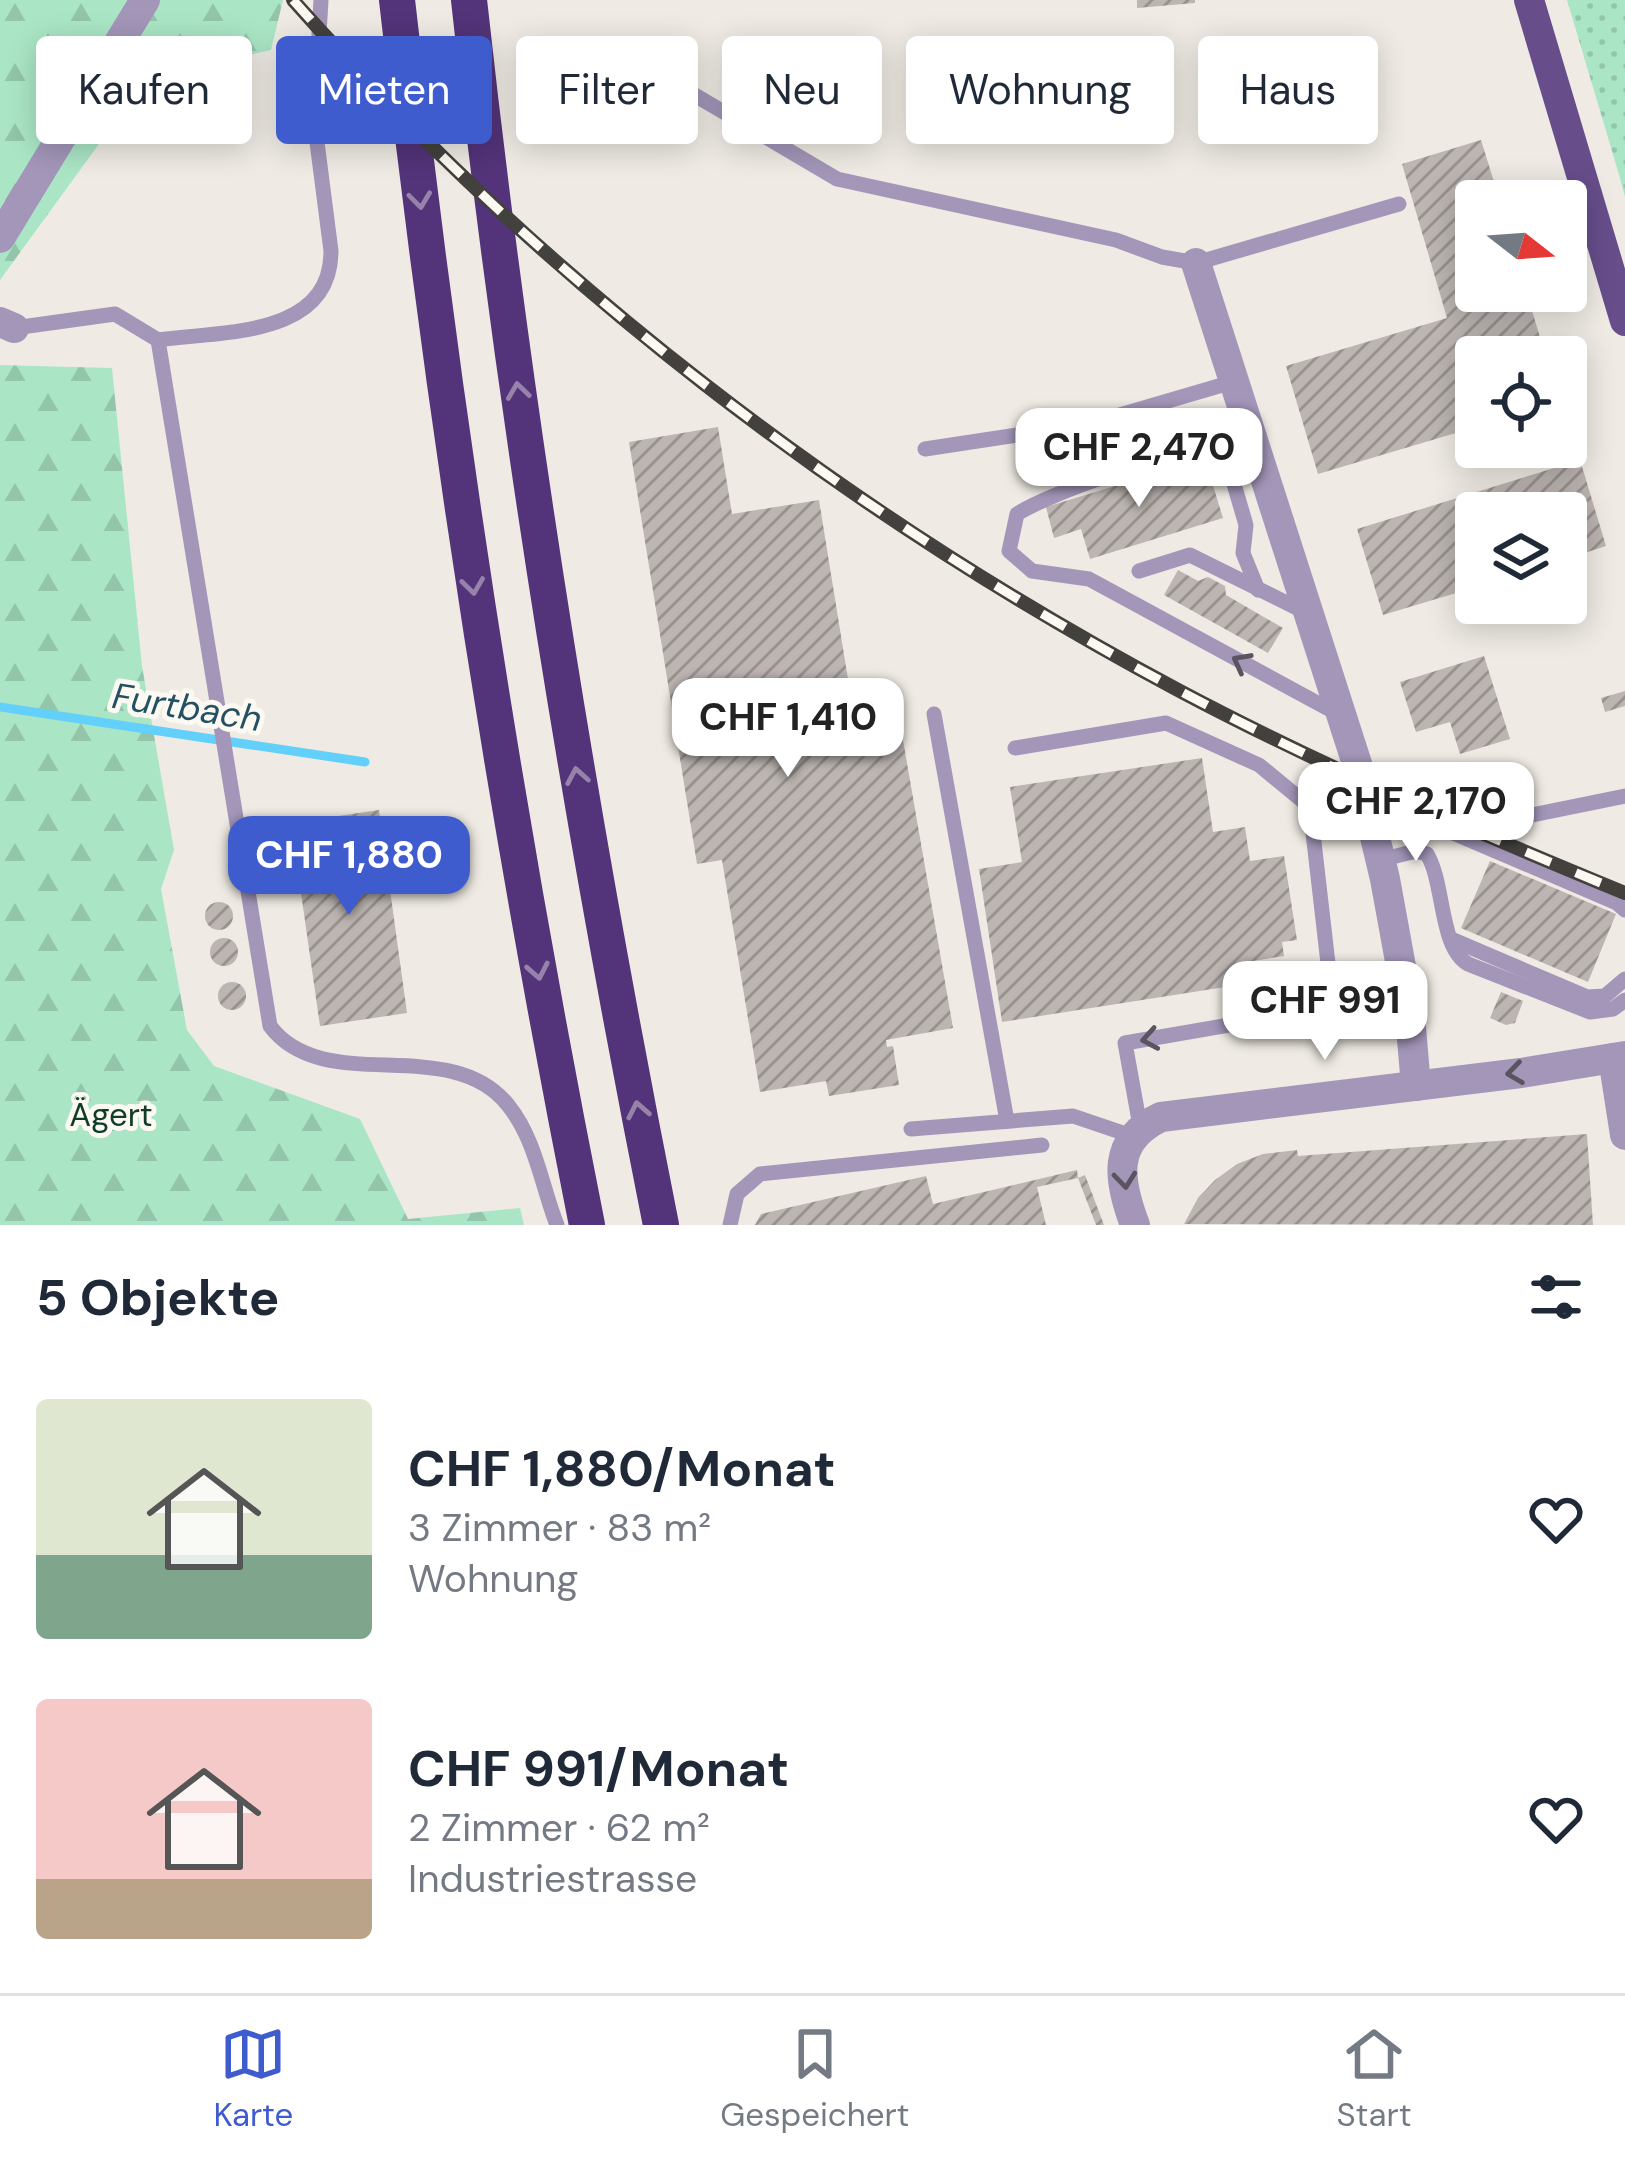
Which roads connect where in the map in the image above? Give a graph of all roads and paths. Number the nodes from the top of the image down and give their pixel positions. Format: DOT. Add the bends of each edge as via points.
graph roads {
  1 [pos="145,0"];
  2 [pos="321,0"];
  3 [pos="397,0"];
  4 [pos="470,0"];
  5 [pos="1529,0"];
  6 [pos="698,97"];
  7 [pos="1399,204"];
  8 [pos="0,238"];
  9 [pos="1196,263"];
  10 [pos="1625,321"];
  11 [pos="7,325"];
  12 [pos="158,340"];
  13 [pos="1236,381"];
  14 [pos="925,448"];
  15 [pos="1139,571"];
  16 [pos="1258,590"];
  17 [pos="1308,613"];
  18 [pos="934,714"];
  19 [pos="1344,718"];
  20 [pos="1015,748"];
  21 [pos="1625,796"];
  22 [pos="1366,798"];
  23 [pos="1310,807"];
  24 [pos="1430,823"];
  25 [pos="1377,847"];
  26 [pos="1625,910"];
  27 [pos="1451,939"];
  28 [pos="1625,979"];
  29 [pos="1625,1000"];
  30 [pos="1619,1057"];
  31 [pos="1416,1086"];
  32 [pos="1007,1120"];
  33 [pos="911,1129"];
  34 [pos="1136,1131"];
  35 [pos="1625,1136"];
  36 [pos="1042,1145"];
  37 [pos="557,1225"];
  38 [pos="587,1225"];
  39 [pos="661,1225"];
  40 [pos="730,1225"];
  41 [pos="1135,1225"];
  1 -- 8 [label="street"];
  2 -- 12 [label="lane" via="314,119 331,251 322,293 282,322"];
  3 -- 38 [label="highway, one-way" via="475,600"];
  39 -- 4 [label="highway, one-way" via="547,589"];
  5 -- 10 [label="main road"];
  6 -- 9 [label="lane" via="837,179"];
  7 -- 9 [label="lane"];
  9 -- 13 [label="street"];
  11 -- 12 [label="lane" via="115,314"];
  12 -- 37 [label="lane" via="270,1027 308,1057 449,1071 499,1094 525,1131"];
  13 -- 14 [label="lane" via="1089,424"];
  13 -- 17 [label="street"];
  15 -- 16 [label="lane" via="1190,555"];
  16 -- 17 [label="lane"];
  19 -- 16 [label="lane, one-way" via="1089,579 1032,571 1009,551 1017,514 1181,455 1210,455 1229,467 1246,525 1243,553"];
  17 -- 19 [label="street"];
  18 -- 32 [label="lane"];
  19 -- 22 [label="street"];
  20 -- 23 [label="lane" via="1166,723 1259,765"];
  21 -- 24 [label="lane" via="1488,824"];
  22 -- 23 [label="lane"];
  22 -- 25 [label="street"];
  23 -- 34 [label="lane, one-way" via="1329,972 1318,997 1299,1013 1125,1043"];
  24 -- 25 [label="lane"];
  24 -- 26 [label="lane"];
  25 -- 27 [label="lane" via="1427,854"];
  25 -- 31 [label="street"];
  27 -- 28 [label="lane" via="1587,997 1605,996"];
  27 -- 29 [label="lane" via="1468,964 1582,1010 1599,1013"];
  30 -- 31 [label="street, one-way"];
  30 -- 35 [label="street"];
  31 -- 34 [label="street" via="1186,1111"];
  32 -- 33 [label="lane"];
  32 -- 34 [label="lane" via="1073,1116"];
  34 -- 41 [label="street, one-way" via="1122,1177"];
  36 -- 40 [label="lane" via="760,1174 737,1194"];
}
